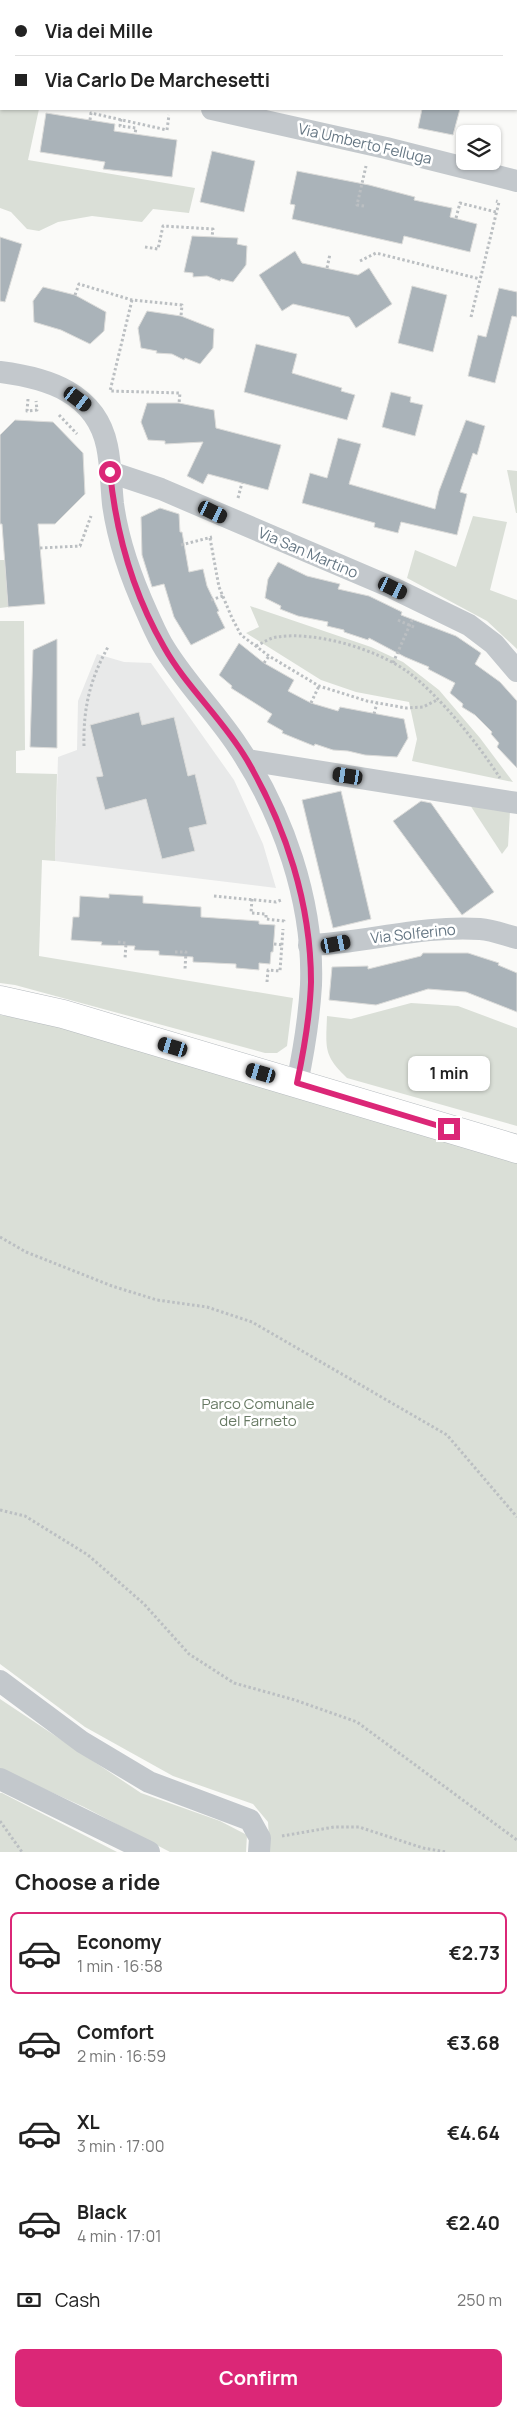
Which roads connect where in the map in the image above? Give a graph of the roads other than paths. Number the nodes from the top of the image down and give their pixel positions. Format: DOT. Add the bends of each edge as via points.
graph roads {
  1 [pos="216,110"];
  2 [pos="517,181"];
  3 [pos="0,372"];
  4 [pos="110,472"];
  5 [pos="517,671"];
  6 [pos="247,760"];
  7 [pos="511,794"];
  8 [pos="517,938"];
  9 [pos="309,945"];
  10 [pos="0,1000"];
  11 [pos="297,1083"];
  12 [pos="517,1149"];
  13 [pos="0,1681"];
  14 [pos="0,1779"];
  15 [pos="259,1845"];
  16 [pos="149,1852"];
  1 -- 2 [label="street, Via Umberto Felluga"];
  3 -- 4 [label="street" via="44,379 88,406 101,426 108,447"];
  4 -- 5 [label="street, Via San Martino" via="161,489 393,588 469,625 498,648"];
  4 -- 6 [label="street" via="120,540 147,613 164,648"];
  6 -- 7 [label="street"];
  6 -- 9 [label="street" via="278,821 287,847 305,913"];
  8 -- 9 [label="street, Via Solferino" via="481,929 442,928"];
  9 -- 11 [label="street" via="311,983 306,1038"];
  10 -- 11 [label="main road" via="63,1014"];
  11 -- 12 [label="main road"];
  13 -- 15 [label="street" via="82,1742 148,1782 250,1820"];
  14 -- 16 [label="street"];
}
